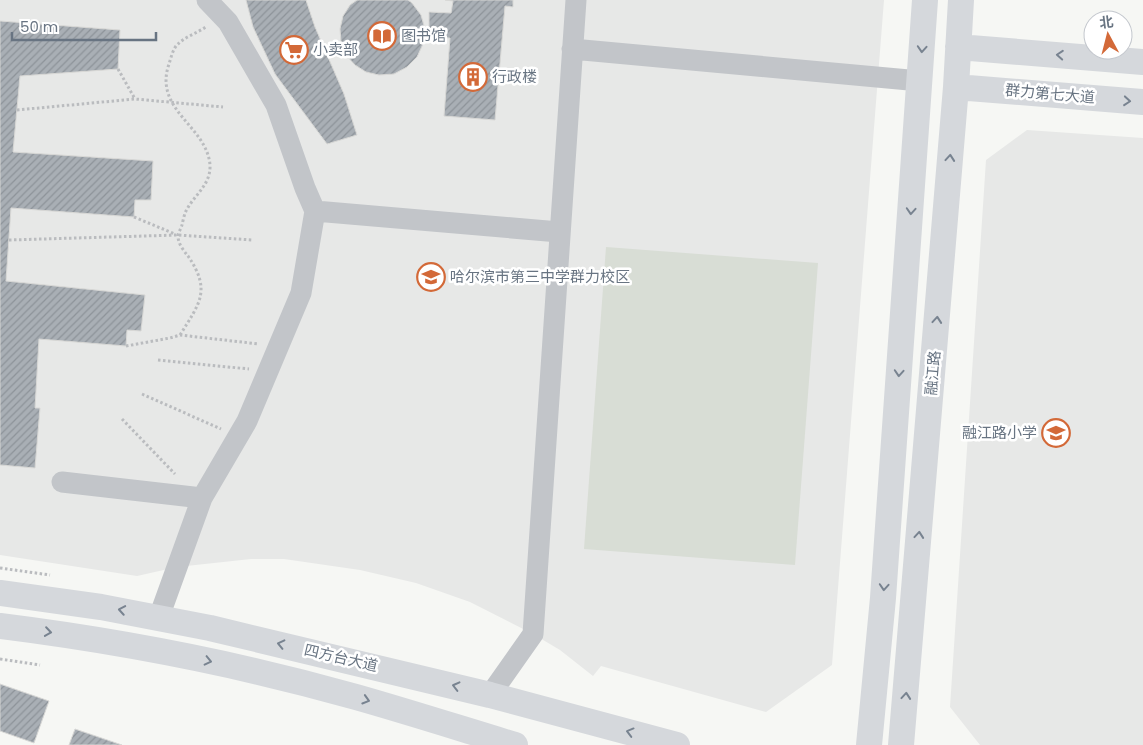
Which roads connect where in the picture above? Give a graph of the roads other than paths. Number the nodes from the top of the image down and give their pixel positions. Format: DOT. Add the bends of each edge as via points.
graph roads {
  1 [pos="576,0"];
  2 [pos="925,0"];
  3 [pos="961,0"];
  4 [pos="210,3"];
  5 [pos="958,47"];
  6 [pos="572,49"];
  7 [pos="1143,62"];
  8 [pos="920,81"];
  9 [pos="956,86"];
  10 [pos="1143,102"];
  11 [pos="315,210"];
  12 [pos="559,232"];
  13 [pos="62,482"];
  14 [pos="200,498"];
  15 [pos="0,593"];
  16 [pos="159,617"];
  17 [pos="0,626"];
  18 [pos="490,695"];
  19 [pos="515,745"];
  20 [pos="677,745"];
  21 [pos="869,745"];
  22 [pos="902,745"];
  1 -- 6 [label="lane"];
  2 -- 8 [label="main road, one-way"];
  3 -- 5 [label="main road, 融江路"];
  4 -- 11 [label="lane" via="228,22 276,105"];
  7 -- 5 [label="main road, one-way"];
  5 -- 9 [label="main road, 融江路"];
  6 -- 8 [label="lane"];
  6 -- 12 [label="lane"];
  8 -- 21 [label="main road, one-way" via="884,588"];
  9 -- 10 [label="main road, 群力第七大道, one-way"];
  22 -- 9 [label="main road, 融江路, one-way"];
  11 -- 12 [label="lane"];
  11 -- 14 [label="lane" via="301,293 247,422"];
  12 -- 18 [label="lane" via="533,634"];
  13 -- 14 [label="lane"];
  14 -- 16 [label="lane"];
  16 -- 15 [label="main road, 四方台大道, one-way"];
  18 -- 16 [label="main road, 四方台大道, one-way"];
  17 -- 19 [label="main road, one-way" via="118,642 246,670 356,697"];
  20 -- 18 [label="main road, 四方台大道, one-way"];
}
